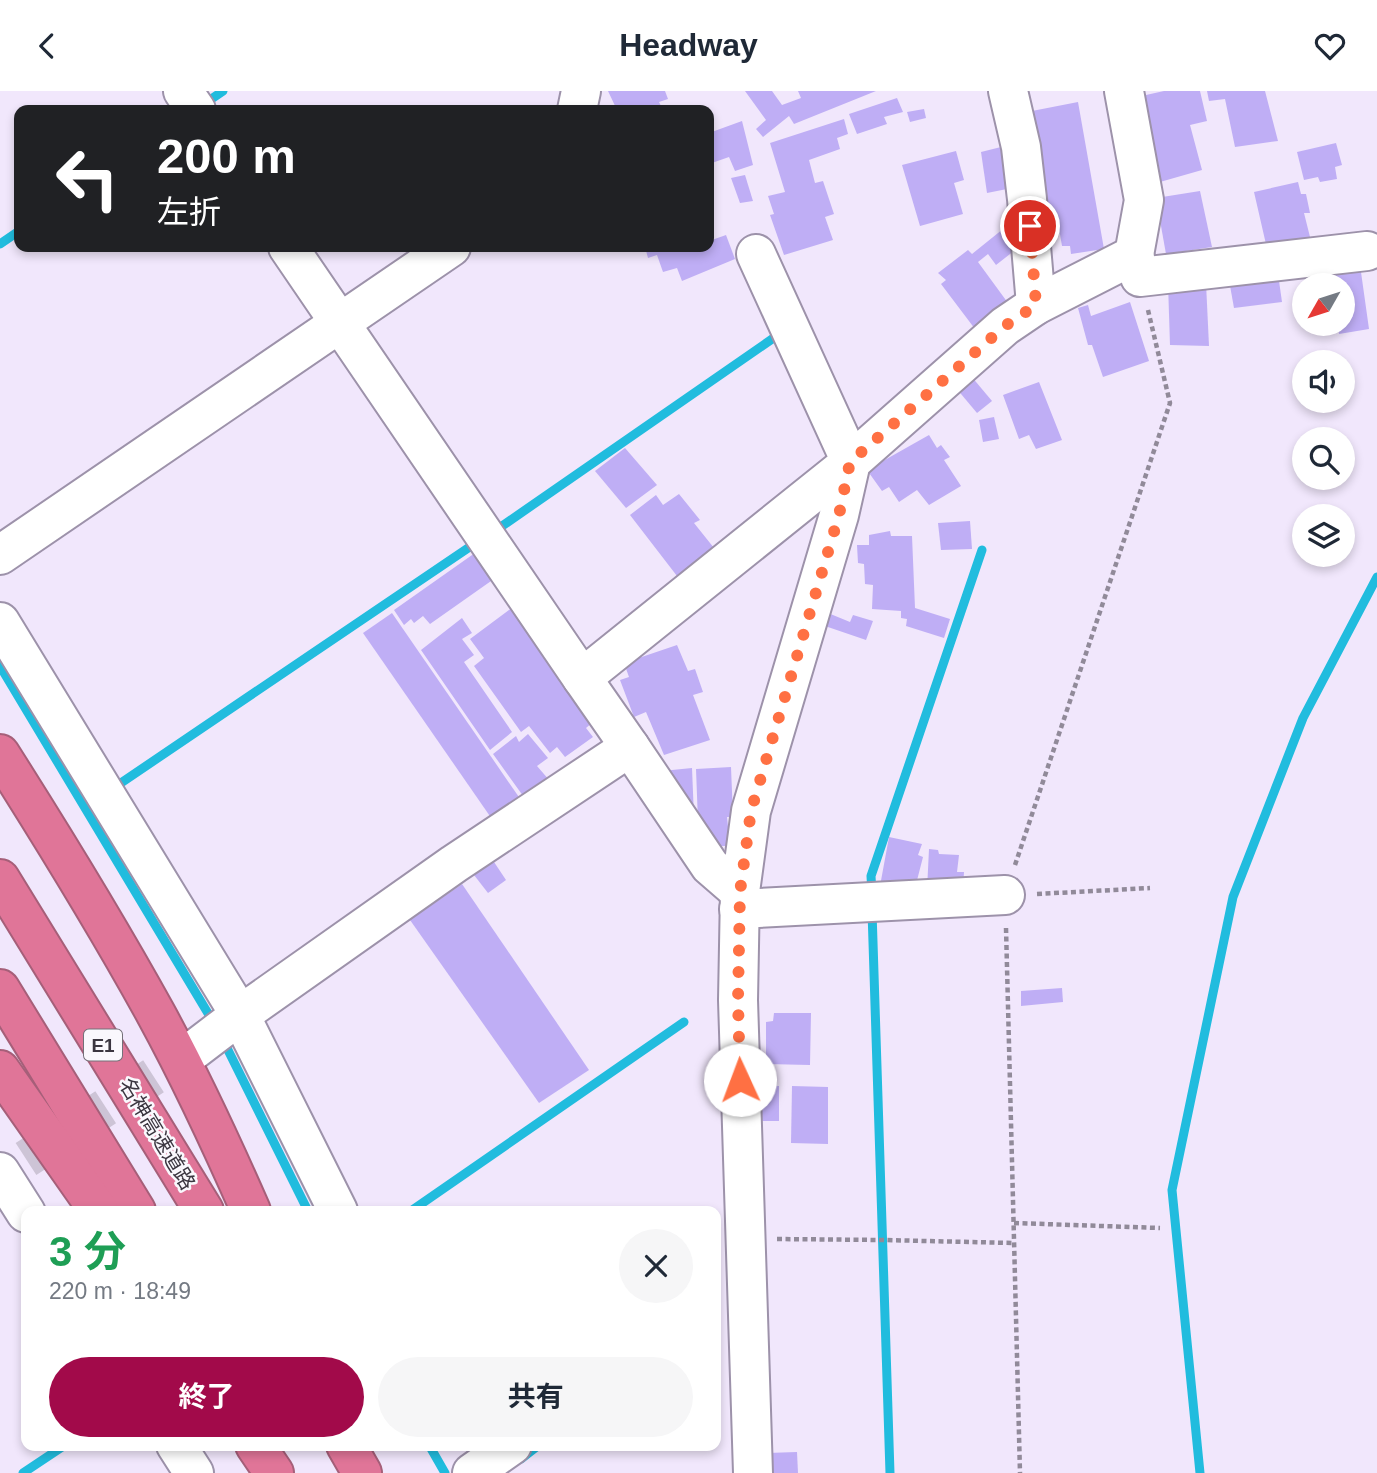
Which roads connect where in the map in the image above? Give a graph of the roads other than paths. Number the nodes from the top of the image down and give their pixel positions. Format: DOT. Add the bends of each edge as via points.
graph roads {
  1 [pos="1008,91"];
  2 [pos="1124,91"];
  3 [pos="1367,251"];
  4 [pos="291,252"];
  5 [pos="443,252"];
  6 [pos="756,254"];
  7 [pos="1137,266"];
  8 [pos="1036,305"];
  9 [pos="339,323"];
  10 [pos="850,462"];
  11 [pos="0,555"];
  12 [pos="0,622"];
  13 [pos="582,678"];
  14 [pos="630,747"];
  15 [pos="0,754"];
  16 [pos="0,879"];
  17 [pos="1005,895"];
  18 [pos="739,901"];
  19 [pos="0,989"];
  20 [pos="240,1015"];
  21 [pos="194,1051"];
  22 [pos="0,1070"];
  23 [pos="9,1169"];
  24 [pos="23,1206"];
  25 [pos="95,1206"];
  26 [pos="133,1206"];
  27 [pos="201,1206"];
  28 [pos="249,1206"];
  29 [pos="336,1206"];
  30 [pos="731,1295"];
  31 [pos="180,1451"];
  32 [pos="260,1451"];
  33 [pos="282,1451"];
  34 [pos="349,1451"];
  35 [pos="375,1451"];
  36 [pos="501,1451"];
  37 [pos="474,1465"];
  38 [pos="194,1473"];
  39 [pos="274,1473"];
  40 [pos="295,1473"];
  41 [pos="362,1473"];
  42 [pos="388,1473"];
  43 [pos="753,1473"];
  1 -- 8 [label="street" via="1021,147"];
  2 -- 7 [label="street" via="1144,200"];
  3 -- 7 [label="street"];
  4 -- 9 [label="street"];
  5 -- 9 [label="street"];
  6 -- 10 [label="street"];
  7 -- 8 [label="street"];
  8 -- 10 [label="street" via="1005,326"];
  9 -- 11 [label="street"];
  9 -- 13 [label="street"];
  10 -- 13 [label="street"];
  10 -- 18 [label="street" via="839,515 751,811"];
  12 -- 20 [label="street"];
  13 -- 14 [label="street"];
  14 -- 18 [label="street"];
  14 -- 20 [label="street"];
  15 -- 28 [label="highway" via="157,1016"];
  16 -- 27 [label="highway, 名神高速道路 / E1"];
  17 -- 18 [label="street"];
  18 -- 30 [label="street" via="745,1239"];
  19 -- 26 [label="highway"];
  20 -- 21 [label="street"];
  20 -- 29 [label="street"];
  22 -- 25 [label="highway"];
  23 -- 24 [label="street"];
  30 -- 43 [label="street"];
  31 -- 38 [label="street"];
  32 -- 39 [label="highway"];
  33 -- 40 [label="highway"];
  34 -- 41 [label="highway"];
  35 -- 42 [label="highway"];
  36 -- 37 [label="street"];
}
